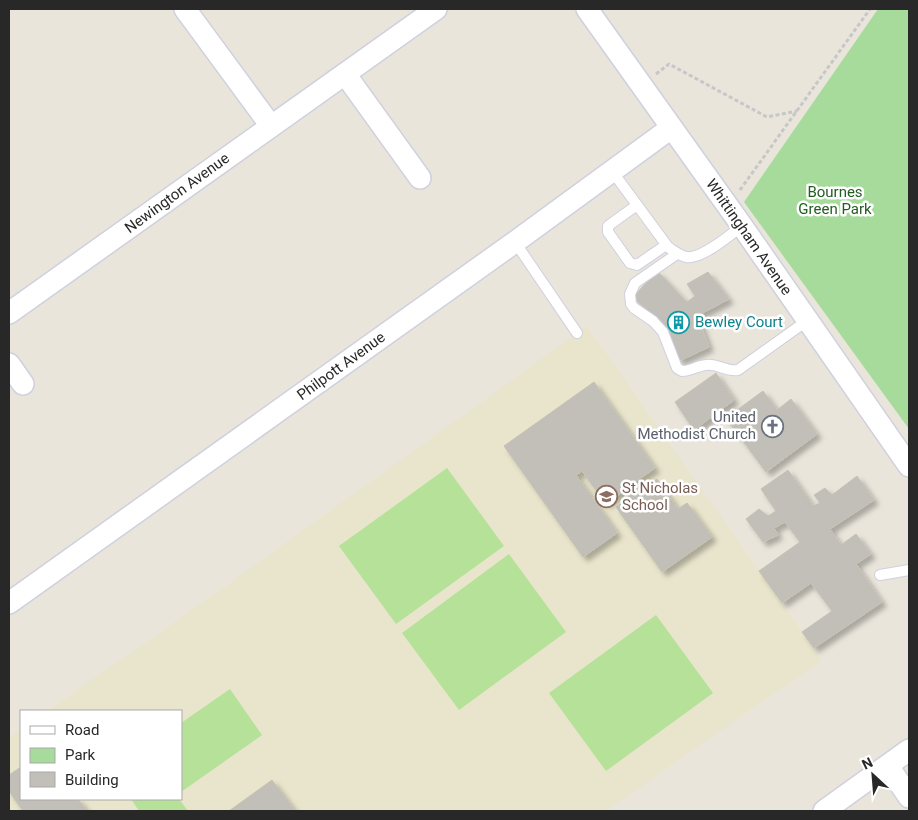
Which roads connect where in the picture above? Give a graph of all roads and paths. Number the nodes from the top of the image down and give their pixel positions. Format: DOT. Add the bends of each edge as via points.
graph roads {
  1 [pos="185,9"];
  2 [pos="436,9"];
  3 [pos="587,9"];
  4 [pos="870,9"];
  5 [pos="345,74"];
  6 [pos="641,85"];
  7 [pos="798,110"];
  8 [pos="272,126"];
  9 [pos="671,128"];
  10 [pos="612,170"];
  11 [pos="420,178"];
  12 [pos="637,205"];
  13 [pos="728,206"];
  14 [pos="742,226"];
  15 [pos="515,242"];
  16 [pos="666,245"];
  17 [pos="677,254"];
  18 [pos="9,313"];
  19 [pos="808,320"];
  20 [pos="577,333"];
  21 [pos="9,364"];
  22 [pos="23,384"];
  23 [pos="909,466"];
  24 [pos="909,570"];
  25 [pos="880,575"];
  26 [pos="9,603"];
  27 [pos="909,750"];
  28 [pos="888,766"];
  29 [pos="909,797"];
  30 [pos="824,811"];
  1 -- 8 [label="street"];
  2 -- 5 [label="street, Newington Avenue"];
  3 -- 6 [label="street, Whittingham Avenue"];
  4 -- 7 [label="path"];
  5 -- 8 [label="street, Newington Avenue"];
  5 -- 11 [label="street"];
  6 -- 7 [label="path" via="669,64 767,117"];
  6 -- 9 [label="street, Whittingham Avenue"];
  7 -- 13 [label="path"];
  8 -- 18 [label="street, Newington Avenue"];
  9 -- 10 [label="street, Philpott Avenue"];
  9 -- 13 [label="street, Whittingham Avenue"];
  10 -- 12 [label="lane"];
  10 -- 15 [label="street, Philpott Avenue"];
  12 -- 16 [label="lane"];
  12 -- 16 [label="lane" via="607,228 630,264 637,265"];
  13 -- 14 [label="street, Whittingham Avenue"];
  14 -- 17 [label="lane" via="699,254 688,258"];
  14 -- 19 [label="street, Whittingham Avenue"];
  15 -- 20 [label="lane"];
  15 -- 26 [label="street, Philpott Avenue"];
  16 -- 17 [label="lane"];
  17 -- 19 [label="lane" via="635,283 630,294 634,308 664,332 677,368 682,371 705,365 738,370"];
  19 -- 23 [label="street, Whittingham Avenue"];
  21 -- 22 [label="street"];
  24 -- 25 [label="lane"];
  27 -- 28 [label="street"];
  28 -- 29 [label="street"];
  28 -- 30 [label="street"];
}
